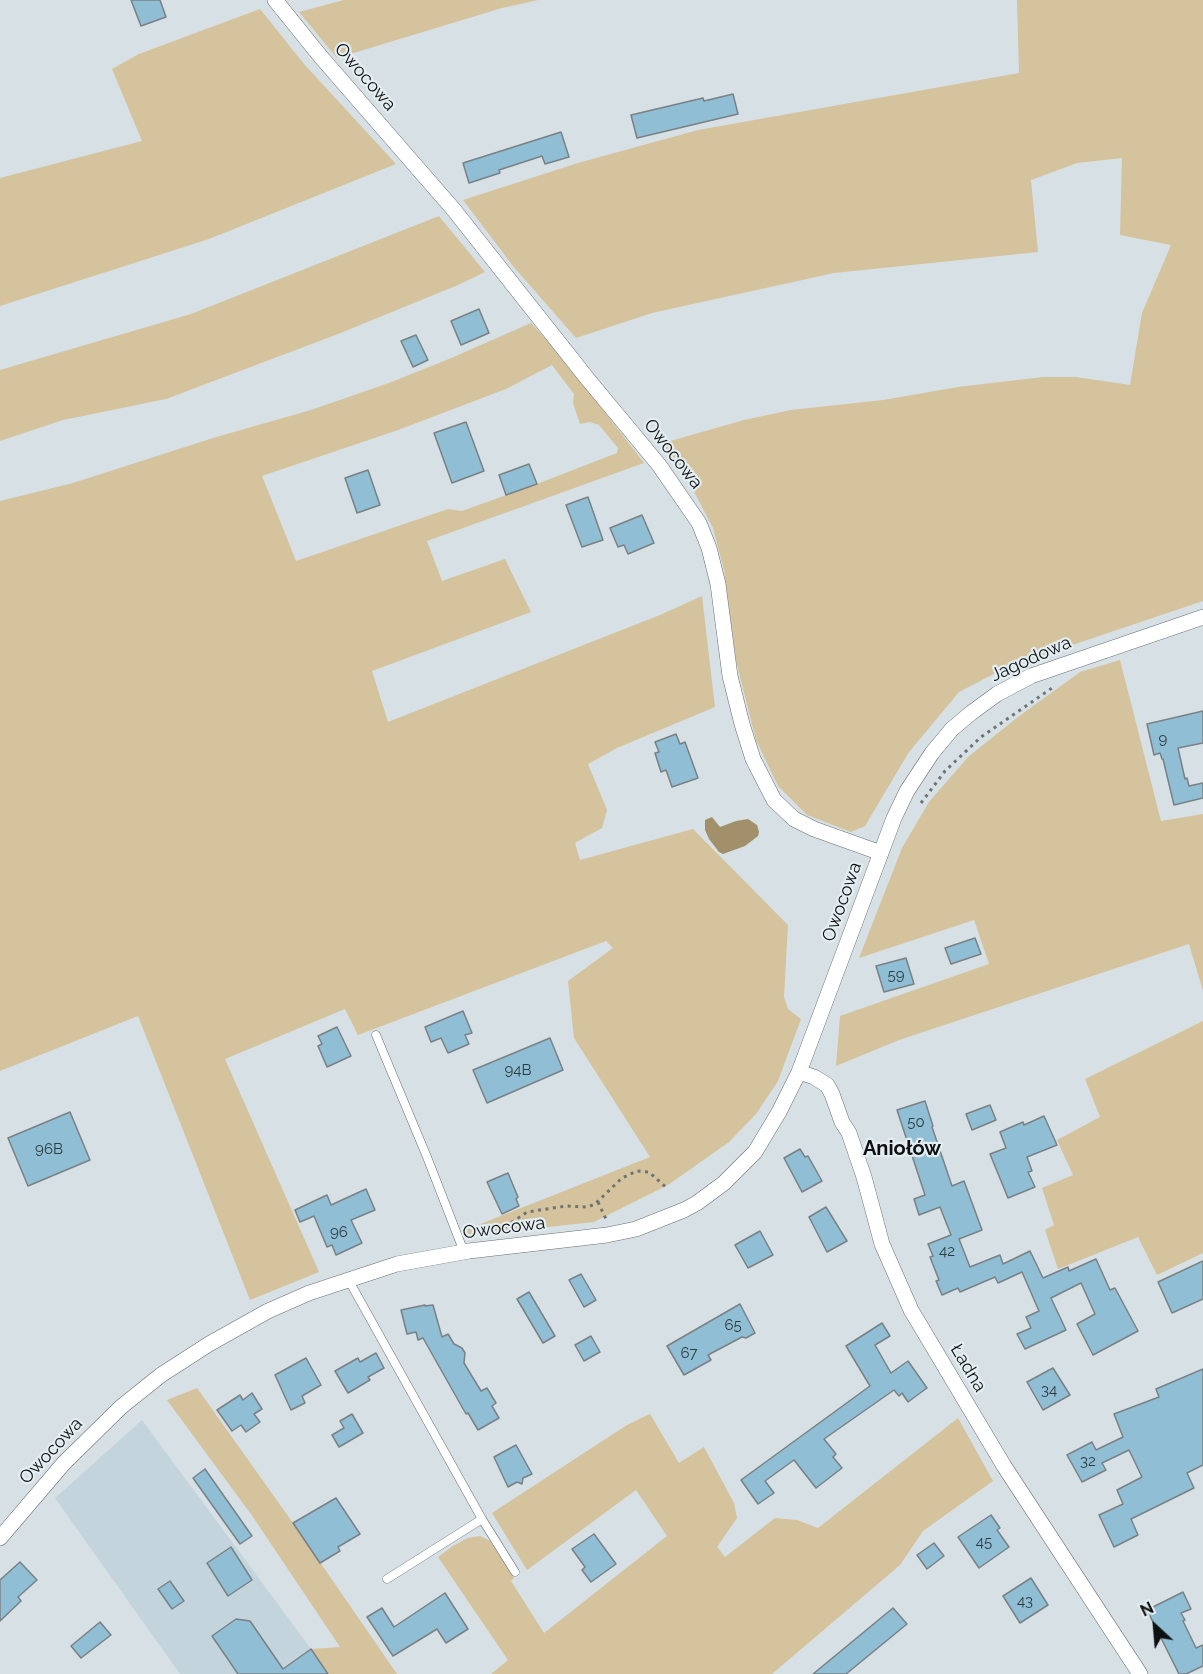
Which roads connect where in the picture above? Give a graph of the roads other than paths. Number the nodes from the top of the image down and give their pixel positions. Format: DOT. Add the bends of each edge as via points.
graph roads {
  1 [pos="275,0"];
  2 [pos="1203,617"];
  3 [pos="881,853"];
  4 [pos="376,1035"];
  5 [pos="800,1072"];
  6 [pos="464,1252"];
  7 [pos="348,1279"];
  8 [pos="482,1520"];
  9 [pos="0,1538"];
  10 [pos="516,1572"];
  11 [pos="387,1578"];
  12 [pos="1140,1674"];
  1 -- 3 [label="street, Owocowa" via="454,210 659,465 699,523 718,584 730,676 742,724 753,759 774,800 794,819 814,829"];
  2 -- 3 [label="street, Jagodowa" via="1031,676 971,713 932,753 907,791"];
  3 -- 5 [label="street, Owocowa"];
  4 -- 6 [label="lane"];
  5 -- 6 [label="street, Owocowa" via="755,1152 697,1203 636,1229 606,1236"];
  5 -- 12 [label="street, Ładna" via="827,1085 832,1094 864,1177 882,1244 910,1310 1005,1466"];
  6 -- 7 [label="street, Owocowa" via="397,1264"];
  7 -- 8 [label="lane"];
  7 -- 9 [label="street, Owocowa" via="268,1311 161,1375 87,1439"];
  8 -- 10 [label="lane"];
  8 -- 11 [label="lane"];
}
